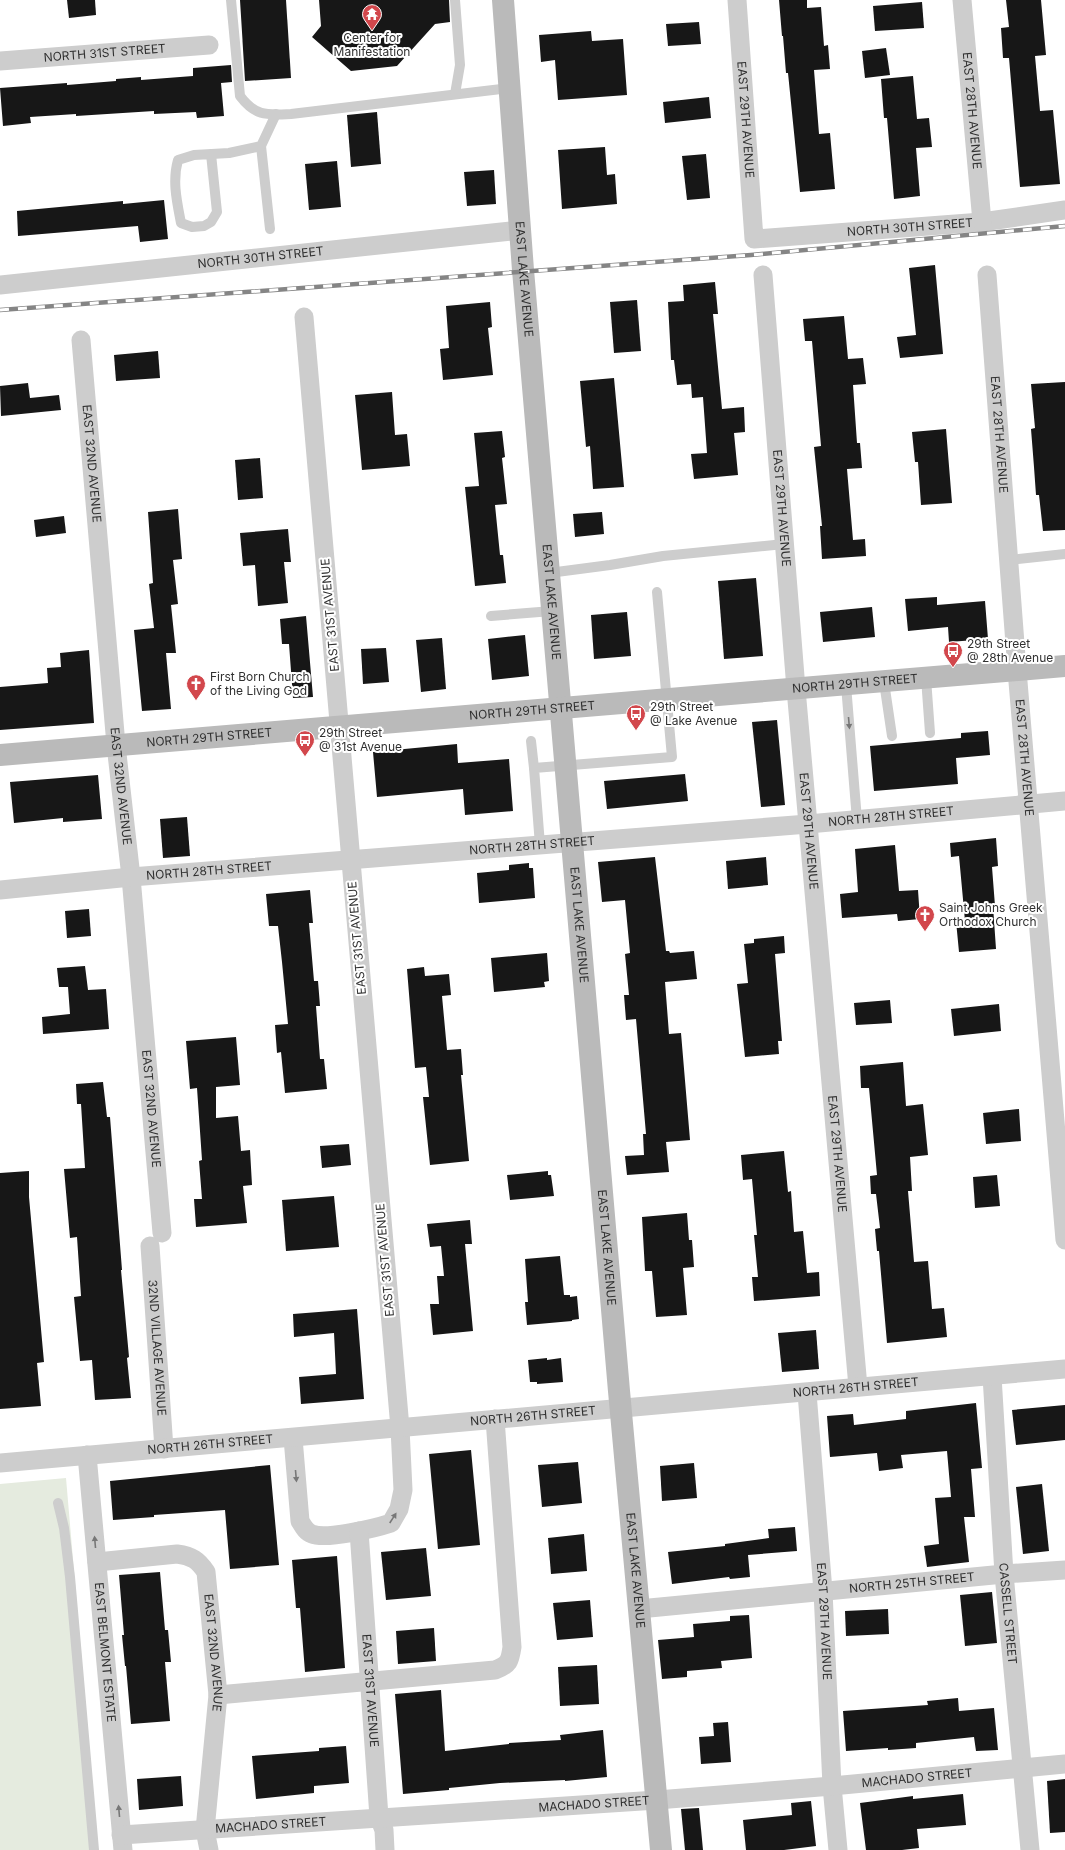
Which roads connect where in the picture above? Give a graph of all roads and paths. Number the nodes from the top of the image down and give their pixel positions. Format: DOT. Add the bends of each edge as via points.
graph roads {
  1 [pos="230,0"];
  2 [pos="455,0"];
  3 [pos="503,0"];
  4 [pos="737,0"];
  5 [pos="962,0"];
  6 [pos="209,45"];
  7 [pos="0,61"];
  8 [pos="510,88"];
  9 [pos="455,94"];
  10 [pos="276,114"];
  11 [pos="261,146"];
  12 [pos="211,154"];
  13 [pos="1065,210"];
  14 [pos="982,222"];
  15 [pos="270,229"];
  16 [pos="521,230"];
  17 [pos="754,239"];
  18 [pos="763,275"];
  19 [pos="987,275"];
  20 [pos="0,285"];
  21 [pos="304,317"];
  22 [pos="81,340"];
  23 [pos="784,544"];
  24 [pos="1065,554"];
  25 [pos="1008,560"];
  26 [pos="549,573"];
  27 [pos="657,592"];
  28 [pos="552,611"];
  29 [pos="491,616"];
  30 [pos="1065,666"];
  31 [pos="1016,670"];
  32 [pos="926,678"];
  33 [pos="884,682"];
  34 [pos="846,685"];
  35 [pos="796,689"];
  36 [pos="667,699"];
  37 [pos="560,708"];
  38 [pos="339,727"];
  39 [pos="930,733"];
  40 [pos="892,736"];
  41 [pos="531,741"];
  42 [pos="116,746"];
  43 [pos="0,755"];
  44 [pos="565,765"];
  45 [pos="534,768"];
  46 [pos="1065,801"];
  47 [pos="1028,804"];
  48 [pos="857,820"];
  49 [pos="808,824"];
  50 [pos="572,842"];
  51 [pos="540,845"];
  52 [pos="351,860"];
  53 [pos="131,877"];
  54 [pos="0,890"];
  55 [pos="156,1239"];
  56 [pos="1065,1240"];
  57 [pos="1065,1369"];
  58 [pos="992,1376"];
  59 [pos="858,1387"];
  60 [pos="807,1393"];
  61 [pos="620,1408"];
  62 [pos="495,1419"];
  63 [pos="400,1428"];
  64 [pos="293,1438"];
  65 [pos="164,1449"];
  66 [pos="87,1455"];
  67 [pos="0,1463"];
  68 [pos="58,1503"];
  69 [pos="359,1531"];
  70 [pos="97,1562"];
  71 [pos="1065,1570"];
  72 [pos="1004,1574"];
  73 [pos="824,1591"];
  74 [pos="639,1609"];
  75 [pos="368,1681"];
  76 [pos="218,1695"];
  77 [pos="1065,1764"];
  78 [pos="1022,1767"];
  79 [pos="832,1786"];
  80 [pos="656,1800"];
  81 [pos="379,1817"];
  82 [pos="205,1830"];
  83 [pos="122,1842"];
  84 [pos="94,1850"];
  85 [pos="209,1850"];
  86 [pos="385,1850"];
  87 [pos="661,1850"];
  88 [pos="838,1850"];
  89 [pos="1030,1850"];
  1 -- 10 [label="lane" via="240,96 249,108 265,115"];
  2 -- 9 [label="lane" via="460,65"];
  3 -- 8 [label="street, EAST LAKE AVENUE"];
  4 -- 17 [label="street, EAST 29TH AVENUE"];
  5 -- 14 [label="street, EAST 28TH AVENUE"];
  6 -- 7 [label="street, NORTH 31ST STREET"];
  8 -- 9 [label="lane"];
  8 -- 16 [label="street, EAST LAKE AVENUE"];
  9 -- 10 [label="lane"];
  10 -- 11 [label="lane"];
  11 -- 12 [label="lane"];
  11 -- 15 [label="lane"];
  12 -- 12 [label="lane" via="194,155 178,160 174,174 182,224 192,227 204,226 211,222 217,212"];
  13 -- 14 [label="street, NORTH 30TH STREET"];
  14 -- 17 [label="street, NORTH 30TH STREET"];
  16 -- 20 [label="street, NORTH 30TH STREET"];
  16 -- 26 [label="street, EAST LAKE AVENUE"];
  18 -- 23 [label="street, EAST 29TH AVENUE"];
  19 -- 25 [label="street, EAST 28TH AVENUE"];
  21 -- 38 [label="street, EAST 31ST AVENUE"];
  22 -- 42 [label="street, EAST 32ND AVENUE"];
  23 -- 26 [label="lane" via="663,556 610,566"];
  23 -- 35 [label="street, EAST 29TH AVENUE"];
  24 -- 25 [label="lane"];
  25 -- 31 [label="street, EAST 28TH AVENUE"];
  26 -- 28 [label="street, EAST LAKE AVENUE"];
  27 -- 36 [label="lane"];
  28 -- 29 [label="lane"];
  28 -- 37 [label="street, EAST LAKE AVENUE"];
  30 -- 31 [label="street, NORTH 29TH STREET"];
  31 -- 32 [label="street, NORTH 29TH STREET"];
  31 -- 47 [label="street, EAST 28TH AVENUE"];
  32 -- 33 [label="street, NORTH 29TH STREET"];
  32 -- 39 [label="lane"];
  33 -- 34 [label="street, NORTH 29TH STREET"];
  33 -- 40 [label="lane"];
  34 -- 35 [label="street, NORTH 29TH STREET"];
  34 -- 48 [label="lane, one-way"];
  35 -- 36 [label="street, NORTH 29TH STREET"];
  35 -- 49 [label="street, EAST 29TH AVENUE"];
  36 -- 37 [label="street, NORTH 29TH STREET"];
  36 -- 44 [label="lane" via="672,757"];
  37 -- 38 [label="street, NORTH 29TH STREET"];
  37 -- 44 [label="street, EAST LAKE AVENUE"];
  38 -- 42 [label="street, NORTH 29TH STREET"];
  38 -- 52 [label="street, EAST 31ST AVENUE"];
  41 -- 45 [label="lane"];
  42 -- 43 [label="street, NORTH 29TH STREET"];
  42 -- 53 [label="street, EAST 32ND AVENUE"];
  44 -- 45 [label="lane"];
  44 -- 50 [label="street, EAST LAKE AVENUE"];
  45 -- 51 [label="lane"];
  46 -- 47 [label="street, NORTH 28TH STREET"];
  47 -- 48 [label="street, NORTH 28TH STREET"];
  47 -- 56 [label="street, EAST 28TH AVENUE"];
  48 -- 49 [label="street, NORTH 28TH STREET"];
  49 -- 50 [label="street, NORTH 28TH STREET"];
  49 -- 59 [label="street, EAST 29TH AVENUE"];
  50 -- 51 [label="street, NORTH 28TH STREET"];
  50 -- 61 [label="street, EAST LAKE AVENUE"];
  51 -- 52 [label="street, NORTH 28TH STREET"];
  52 -- 53 [label="street, NORTH 28TH STREET"];
  52 -- 63 [label="street, EAST 31ST AVENUE"];
  53 -- 54 [label="street, NORTH 28TH STREET"];
  53 -- 55 [label="street, EAST 32ND AVENUE"];
  55 -- 65 [label="street, 32ND VILLAGE AVENUE"];
  57 -- 58 [label="street, NORTH 26TH STREET"];
  58 -- 59 [label="street, NORTH 26TH STREET"];
  58 -- 72 [label="street, CASSELL STREET"];
  59 -- 60 [label="street, NORTH 26TH STREET"];
  60 -- 61 [label="street, NORTH 26TH STREET"];
  60 -- 73 [label="street, EAST 29TH AVENUE"];
  61 -- 62 [label="street, NORTH 26TH STREET"];
  61 -- 74 [label="street, EAST LAKE AVENUE"];
  62 -- 63 [label="street, NORTH 26TH STREET"];
  62 -- 75 [label="street" via="512,1647 510,1659 504,1667 495,1670"];
  63 -- 64 [label="street, NORTH 26TH STREET"];
  69 -- 63 [label="street, EAST 31ST AVENUE, one-way" via="391,1523 399,1509 403,1490"];
  64 -- 65 [label="street, NORTH 26TH STREET"];
  64 -- 69 [label="street, EAST 31ST AVENUE, one-way" via="300,1521 304,1528 310,1534 318,1536"];
  65 -- 66 [label="street, NORTH 26TH STREET"];
  66 -- 67 [label="street, NORTH 26TH STREET"];
  70 -- 66 [label="street, EAST BELMONT ESTATE, one-way"];
  68 -- 84 [label="lane" via="70,1578"];
  69 -- 75 [label="street, EAST 31ST AVENUE"];
  70 -- 76 [label="street, EAST 32ND AVENUE" via="177,1554 190,1556 200,1562 206,1572"];
  83 -- 70 [label="street, EAST BELMONT ESTATE, one-way"];
  71 -- 72 [label="street, NORTH 25TH STREET"];
  72 -- 73 [label="street, NORTH 25TH STREET"];
  72 -- 78 [label="street, CASSELL STREET"];
  73 -- 74 [label="street, NORTH 25TH STREET"];
  73 -- 79 [label="street, EAST 29TH AVENUE"];
  74 -- 80 [label="street, EAST LAKE AVENUE"];
  75 -- 76 [label="street"];
  75 -- 81 [label="street, EAST 31ST AVENUE"];
  76 -- 82 [label="street, EAST 32ND AVENUE"];
  77 -- 78 [label="street, MACHADO STREET"];
  78 -- 79 [label="street, MACHADO STREET"];
  78 -- 89 [label="street, CASSELL STREET"];
  79 -- 80 [label="street, MACHADO STREET"];
  79 -- 88 [label="street, EAST 29TH AVENUE"];
  80 -- 81 [label="street, MACHADO STREET"];
  80 -- 87 [label="street, EAST LAKE AVENUE"];
  81 -- 82 [label="street, MACHADO STREET"];
  81 -- 86 [label="street, EAST 31ST AVENUE" via="384,1830"];
  82 -- 83 [label="street, MACHADO STREET"];
  82 -- 85 [label="street, EAST 32ND AVENUE"];
}
